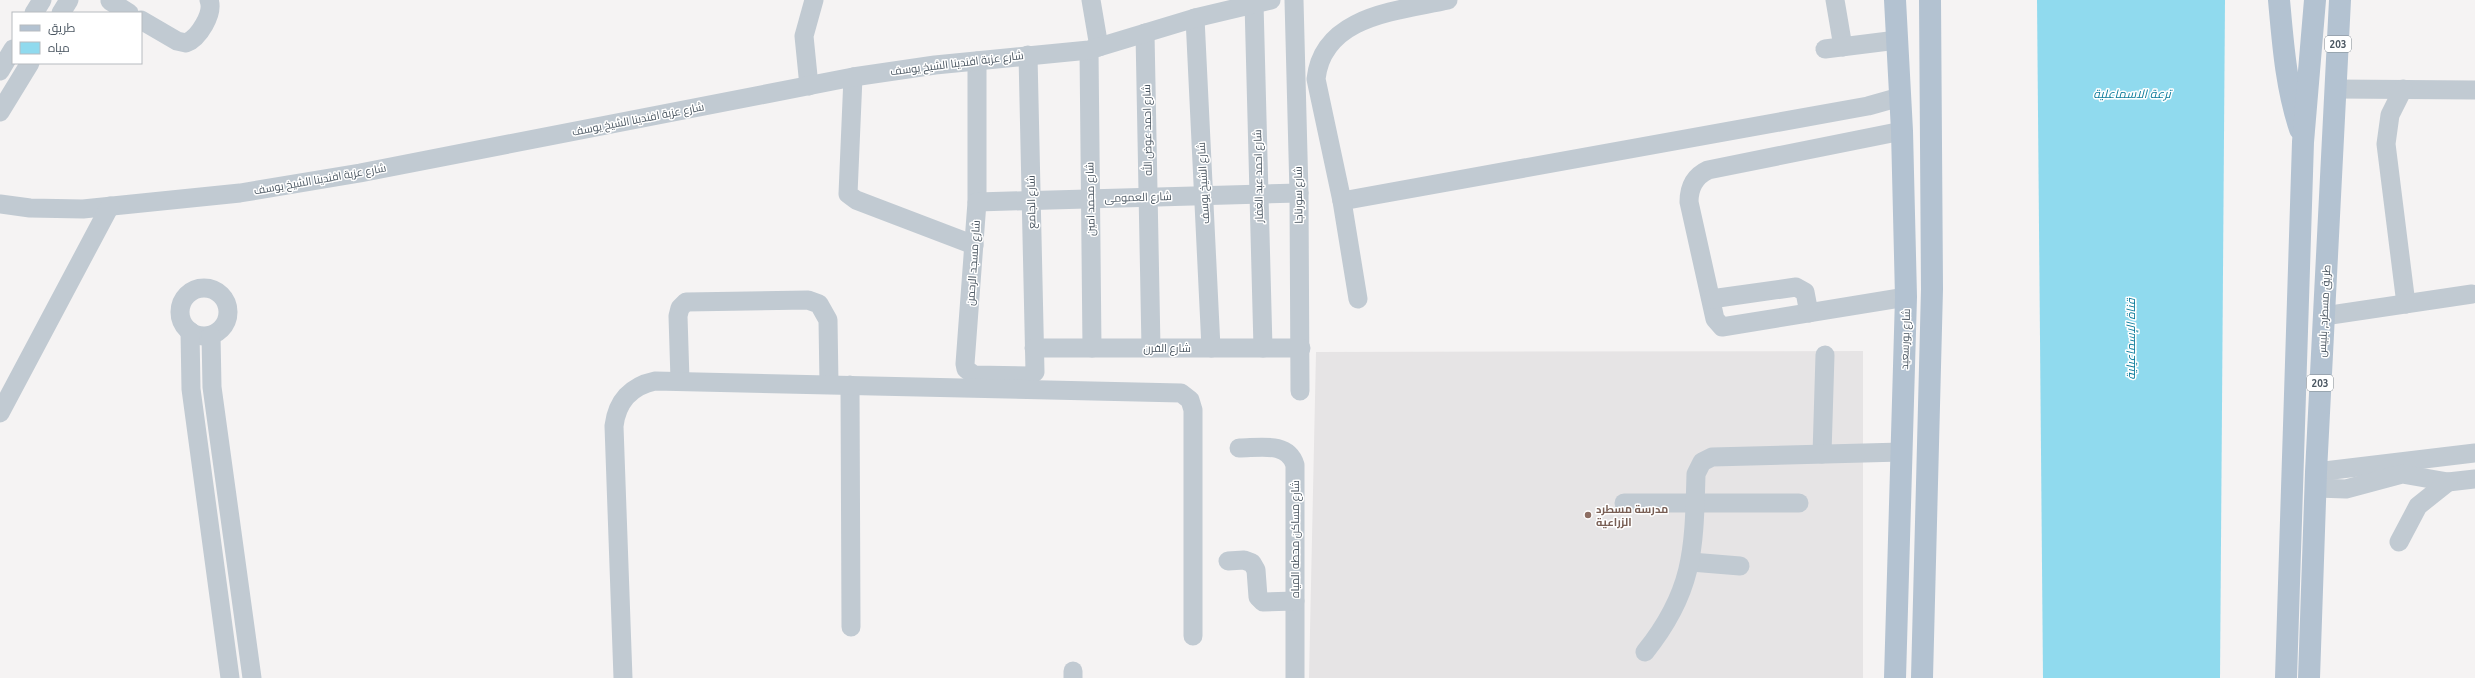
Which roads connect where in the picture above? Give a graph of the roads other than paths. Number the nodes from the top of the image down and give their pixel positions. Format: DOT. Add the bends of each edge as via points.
graph roads {
  1 [pos="42,0"];
  2 [pos="69,0"];
  3 [pos="209,0"];
  4 [pos="814,0"];
  5 [pos="1091,0"];
  6 [pos="1294,0"];
  7 [pos="1448,0"];
  8 [pos="1835,0"];
  9 [pos="1895,0"];
  10 [pos="1930,0"];
  11 [pos="2279,0"];
  12 [pos="2305,0"];
  13 [pos="2315,0"];
  14 [pos="2340,0"];
  15 [pos="110,1"];
  16 [pos="1263,2"];
  17 [pos="35,12"];
  18 [pos="62,12"];
  19 [pos="127,12"];
  20 [pos="1195,18"];
  21 [pos="142,21"];
  22 [pos="1145,32"];
  23 [pos="2311,34"];
  24 [pos="1897,40"];
  25 [pos="1094,49"];
  26 [pos="12,51"];
  27 [pos="1028,55"];
  28 [pos="977,61"];
  29 [pos="29,64"];
  30 [pos="0,71"];
  31 [pos="853,77"];
  32 [pos="809,86"];
  33 [pos="2336,89"];
  34 [pos="2403,89"];
  35 [pos="2475,90"];
  36 [pos="1900,98"];
  37 [pos="0,112"];
  38 [pos="1902,132"];
  39 [pos="2303,142"];
  40 [pos="1299,193"];
  41 [pos="1259,194"];
  42 [pos="1203,196"];
  43 [pos="1148,197"];
  44 [pos="1090,199"];
  45 [pos="1031,200"];
  46 [pos="1342,201"];
  47 [pos="977,202"];
  48 [pos="0,204"];
  49 [pos="110,206"];
  50 [pos="974,245"];
  51 [pos="2472,294"];
  52 [pos="1906,297"];
  53 [pos="1358,299"];
  54 [pos="1711,299"];
  55 [pos="2406,304"];
  56 [pos="1809,313"];
  57 [pos="2324,316"];
  58 [pos="190,331"];
  59 [pos="211,335"];
  60 [pos="1034,348"];
  61 [pos="1092,348"];
  62 [pos="1151,348"];
  63 [pos="1211,348"];
  64 [pos="1263,348"];
  65 [pos="1301,348"];
  66 [pos="1826,355"];
  67 [pos="680,380"];
  68 [pos="829,384"];
  69 [pos="850,385"];
  70 [pos="1300,391"];
  71 [pos="0,414"];
  72 [pos="1239,448"];
  73 [pos="1902,452"];
  74 [pos="2475,453"];
  75 [pos="1822,454"];
  76 [pos="2401,468"];
  77 [pos="2475,479"];
  78 [pos="2316,480"];
  79 [pos="2448,482"];
  80 [pos="225,484"];
  81 [pos="204,486"];
  82 [pos="1624,503"];
  83 [pos="1694,503"];
  84 [pos="1799,503"];
  85 [pos="2399,542"];
  86 [pos="1228,561"];
  87 [pos="1691,562"];
  88 [pos="1740,566"];
  89 [pos="1295,601"];
  90 [pos="244,619"];
  91 [pos="222,621"];
  92 [pos="851,627"];
  93 [pos="1193,636"];
  94 [pos="1645,652"];
  95 [pos="230,678"];
  96 [pos="252,678"];
  97 [pos="623,678"];
  98 [pos="1295,678"];
  99 [pos="1896,678"];
  100 [pos="1922,678"];
  101 [pos="2286,678"];
  102 [pos="2309,678"];
  1 -- 17 [label="street"];
  2 -- 18 [label="street"];
  3 -- 21 [label="street" via="209,13 195,38 186,43 177,41"];
  4 -- 32 [label="street" via="804,36"];
  5 -- 25 [label="street, شارع محمد امين"];
  6 -- 40 [label="street, شارع سورناجا"];
  7 -- 46 [label="street" via="1364,18 1343,31 1322,57 1316,80"];
  8 -- 24 [label="street" via="1834,48"];
  9 -- 24 [label="main road, شارع بورسعيد"];
  10 -- 100 [label="main road" via="1932,281"];
  11 -- 39 [label="main road" via="2284,64"];
  12 -- 23 [label="main road"];
  13 -- 23 [label="main road, 203"];
  14 -- 33 [label="main road, 203"];
  15 -- 19 [label="street"];
  16 -- 20 [label="street, شارع عزبة افندينا الشيخ يوسف"];
  16 -- 41 [label="street, شارع احمد عبد الغفار"];
  20 -- 22 [label="street, شارع عزبة افندينا الشيخ يوسف"];
  20 -- 42 [label="street, شارع الشيخ يوسف"];
  22 -- 25 [label="street, شارع عزبة افندينا الشيخ يوسف"];
  22 -- 43 [label="street, شارع احمد عوض الله"];
  23 -- 39 [label="main road, 203"];
  24 -- 36 [label="main road, شارع بورسعيد"];
  25 -- 27 [label="street, شارع عزبة افندينا الشيخ يوسف"];
  25 -- 44 [label="street, شارع محمد امين"];
  26 -- 30 [label="street"];
  27 -- 28 [label="street, شارع عزبة افندينا الشيخ يوسف"];
  27 -- 45 [label="street, شارع الجامع"];
  28 -- 31 [label="street, شارع عزبة افندينا الشيخ يوسف"];
  28 -- 47 [label="street, شارع مسجد الرحمن"];
  29 -- 37 [label="street"];
  31 -- 32 [label="street, شارع عزبة افندينا الشيخ يوسف"];
  31 -- 50 [label="street" via="848,194 856,200"];
  32 -- 49 [label="street, شارع عزبة افندينا الشيخ يوسف" via="308,182 179,201"];
  33 -- 34 [label="street"];
  33 -- 57 [label="main road, طريق مسطرد, بلبيس / 203"];
  34 -- 35 [label="street"];
  34 -- 55 [label="street" via="2390,115 2386,144"];
  36 -- 38 [label="main road, شارع بورسعيد"];
  36 -- 46 [label="street" via="1868,106"];
  38 -- 52 [label="main road, شارع بورسعيد"];
  38 -- 54 [label="street" via="1714,169 1698,176 1690,191 1689,202"];
  39 -- 101 [label="main road, 203"];
  40 -- 41 [label="street, شارع العمومى"];
  40 -- 65 [label="street, شارع سورناجا"];
  41 -- 42 [label="street, شارع العمومى"];
  41 -- 64 [label="street, شارع احمد عبد الغفار"];
  42 -- 43 [label="street, شارع العمومى"];
  42 -- 63 [label="street, شارع الشيخ يوسف"];
  43 -- 44 [label="street, شارع العمومى"];
  43 -- 62 [label="street, شارع احمد عوض الله"];
  44 -- 45 [label="street, شارع العمومى"];
  44 -- 61 [label="street, شارع محمد امين"];
  45 -- 47 [label="street, شارع العمومى"];
  45 -- 60 [label="street, شارع الجامع"];
  46 -- 53 [label="street"];
  47 -- 50 [label="street, شارع مسجد الرحمن"];
  48 -- 49 [label="street, شارع عزبة افندينا الشيخ يوسف" via="57,210"];
  49 -- 71 [label="street"];
  50 -- 60 [label="street, شارع مسجد الرحمن" via="966,369 974,375 1033,375"];
  51 -- 55 [label="street"];
  52 -- 56 [label="street"];
  52 -- 73 [label="main road, شارع بورسعيد"];
  54 -- 56 [label="street" via="1796,287 1805,292"];
  54 -- 56 [label="street" via="1716,322 1722,327"];
  55 -- 57 [label="street"];
  57 -- 78 [label="main road, طريق مسطرد, بلبيس / 203"];
  58 -- 59 [label="street" via="197,335"];
  58 -- 59 [label="street" via="182,319 182,304 191,293 205,288 224,299 228,313 223,327"];
  58 -- 81 [label="street" via="191,389"];
  59 -- 80 [label="street" via="212,387"];
  60 -- 61 [label="street, شارع الفرن"];
  61 -- 62 [label="street, شارع الفرن"];
  62 -- 63 [label="street, شارع الفرن"];
  63 -- 64 [label="street, شارع الفرن"];
  64 -- 65 [label="street, شارع الفرن"];
  65 -- 70 [label="street, شارع سورناجا"];
  66 -- 75 [label="street"];
  67 -- 68 [label="street"];
  67 -- 68 [label="street" via="678,316 680,308 686,302 808,300 819,304 828,320"];
  67 -- 97 [label="street" via="655,381 637,386 623,399 615,416"];
  68 -- 69 [label="street"];
  69 -- 92 [label="street"];
  69 -- 93 [label="street" via="1176,392 1186,396 1193,410"];
  72 -- 89 [label="street, شارع مساكن محطه المياه" via="1278,448 1293,459"];
  73 -- 75 [label="street"];
  73 -- 99 [label="main road, شارع بورسعيد"];
  74 -- 76 [label="street"];
  75 -- 83 [label="street" via="1706,459 1698,467 1696,474"];
  76 -- 78 [label="street" via="2346,489"];
  76 -- 79 [label="street"];
  77 -- 79 [label="street"];
  78 -- 102 [label="main road, طريق مسطرد, بلبيس / 203"];
  79 -- 85 [label="street" via="2418,506"];
  80 -- 81 [label="street"];
  80 -- 90 [label="street"];
  81 -- 91 [label="street"];
  82 -- 83 [label="street"];
  83 -- 84 [label="street"];
  83 -- 87 [label="street"];
  86 -- 89 [label="street" via="1244,560 1252,563 1256,570 1258,596 1263,602"];
  87 -- 88 [label="street"];
  87 -- 94 [label="street" via="1674,610"];
  89 -- 98 [label="street, شارع مساكن محطه المياه"];
  90 -- 91 [label="street"];
  90 -- 96 [label="street"];
  91 -- 95 [label="street"];
}
